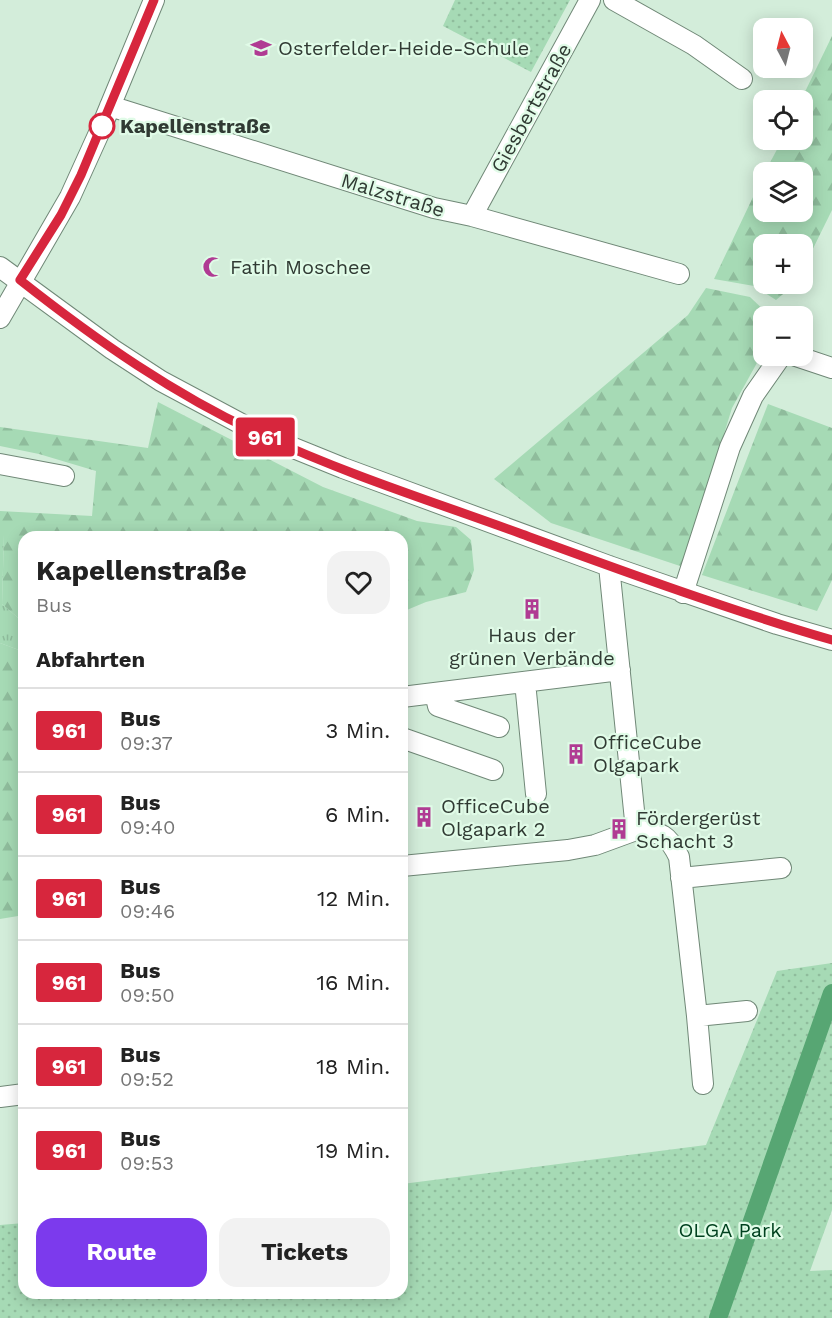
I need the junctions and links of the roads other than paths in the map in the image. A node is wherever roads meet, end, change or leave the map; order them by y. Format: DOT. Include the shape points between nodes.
graph roads {
  1 [pos="154,0"];
  2 [pos="590,0"];
  3 [pos="614,0"];
  4 [pos="742,78"];
  5 [pos="110,106"];
  6 [pos="472,216"];
  7 [pos="0,267"];
  8 [pos="679,274"];
  9 [pos="20,280"];
  10 [pos="0,318"];
  11 [pos="813,362"];
  12 [pos="774,366"];
  13 [pos="832,368"];
  14 [pos="0,464"];
  15 [pos="64,476"];
  16 [pos="609,566"];
  17 [pos="683,593"];
  18 [pos="832,640"];
  19 [pos="620,670"];
  20 [pos="525,682"];
  21 [pos="435,693"];
  22 [pos="408,696"];
  23 [pos="499,727"];
  24 [pos="408,740"];
  25 [pos="494,770"];
  26 [pos="536,794"];
  27 [pos="636,831"];
  28 [pos="408,865"];
  29 [pos="781,868"];
  30 [pos="681,878"];
  31 [pos="747,1011"];
  32 [pos="698,1016"];
  33 [pos="703,1084"];
  34 [pos="18,1095"];
  35 [pos="0,1097"];
  1 -- 5 [label="street"];
  2 -- 6 [label="street, Giesbertstraße"];
  3 -- 4 [label="street" via="694,45"];
  5 -- 6 [label="street, Malzstraße" via="434,208"];
  5 -- 9 [label="street" via="70,196"];
  6 -- 8 [label="street, Malzstraße"];
  7 -- 9 [label="street"];
  9 -- 10 [label="street"];
  9 -- 16 [label="street" via="161,381 264,436"];
  11 -- 13 [label="street"];
  12 -- 17 [label="street" via="753,396 730,447"];
  14 -- 15 [label="street"];
  16 -- 17 [label="street"];
  16 -- 19 [label="street"];
  17 -- 18 [label="street"];
  19 -- 20 [label="street"];
  19 -- 27 [label="street"];
  20 -- 21 [label="street"];
  20 -- 26 [label="street"];
  21 -- 22 [label="street"];
  21 -- 23 [label="street" via="438,706"];
  24 -- 25 [label="street"];
  27 -- 28 [label="street" via="568,850"];
  27 -- 30 [label="street" via="661,833 671,841 679,857"];
  29 -- 30 [label="street"];
  30 -- 32 [label="street"];
  31 -- 32 [label="street"];
  32 -- 33 [label="street"];
  34 -- 35 [label="street"];
}
